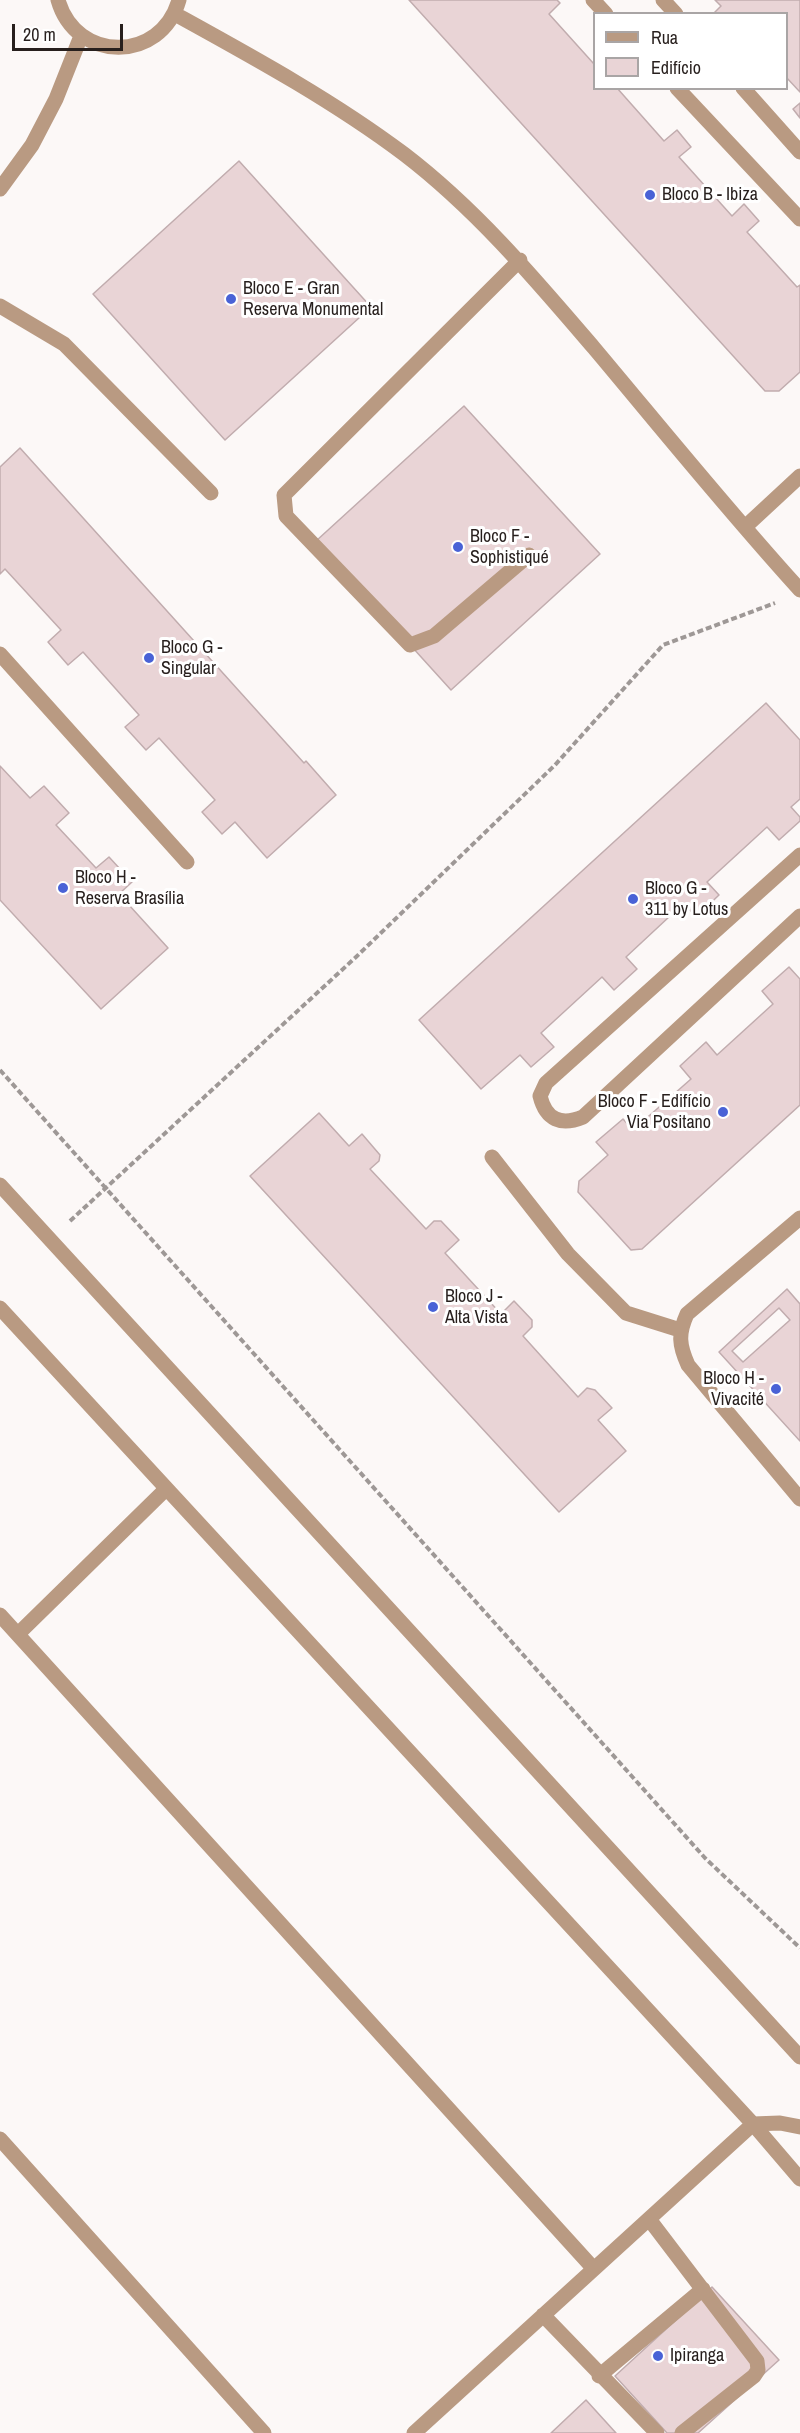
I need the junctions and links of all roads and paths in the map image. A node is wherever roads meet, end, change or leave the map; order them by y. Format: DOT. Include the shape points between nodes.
graph roads {
  1 [pos="58,0"];
  2 [pos="594,0"];
  3 [pos="663,0"];
  4 [pos="177,7"];
  5 [pos="604,12"];
  6 [pos="674,12"];
  7 [pos="81,36"];
  8 [pos="679,90"];
  9 [pos="745,90"];
  10 [pos="800,152"];
  11 [pos="0,189"];
  12 [pos="800,219"];
  13 [pos="520,260"];
  14 [pos="0,306"];
  15 [pos="800,476"];
  16 [pos="212,493"];
  17 [pos="745,527"];
  18 [pos="529,555"];
  19 [pos="800,590"];
  20 [pos="779,602"];
  21 [pos="0,654"];
  22 [pos="800,855"];
  23 [pos="187,862"];
  24 [pos="800,916"];
  25 [pos="0,1070"];
  26 [pos="492,1157"];
  27 [pos="0,1185"];
  28 [pos="106,1189"];
  29 [pos="800,1218"];
  30 [pos="50,1240"];
  31 [pos="0,1308"];
  32 [pos="680,1330"];
  33 [pos="165,1490"];
  34 [pos="800,1499"];
  35 [pos="0,1615"];
  36 [pos="18,1634"];
  37 [pos="800,1948"];
  38 [pos="800,2057"];
  39 [pos="753,2124"];
  40 [pos="800,2127"];
  41 [pos="0,2139"];
  42 [pos="800,2179"];
  43 [pos="649,2219"];
  44 [pos="594,2269"];
  45 [pos="703,2289"];
  46 [pos="543,2315"];
  47 [pos="599,2376"];
  48 [pos="264,2433"];
  49 [pos="414,2433"];
  50 [pos="657,2433"];
  51 [pos="682,2433"];
  1 -- 7 [label="street" via="69,24"];
  2 -- 5 [label="street"];
  3 -- 6 [label="street"];
  4 -- 7 [label="street" via="165,28 134,46 115,48"];
  4 -- 13 [label="street" via="404,154"];
  7 -- 11 [label="street" via="56,99 32,145"];
  8 -- 12 [label="street"];
  9 -- 10 [label="street"];
  13 -- 17 [label="street"];
  13 -- 18 [label="street" via="284,495 286,516 410,645 434,636"];
  14 -- 16 [label="street" via="64,344"];
  15 -- 17 [label="street"];
  17 -- 19 [label="street"];
  20 -- 28 [label="path" via="663,645 555,765"];
  21 -- 23 [label="street"];
  22 -- 24 [label="street" via="546,1083 540,1096 548,1116 557,1122 583,1116"];
  25 -- 28 [label="path"];
  26 -- 32 [label="street" via="568,1254 626,1313"];
  27 -- 30 [label="street"];
  28 -- 30 [label="path"];
  28 -- 37 [label="path" via="705,1858"];
  29 -- 32 [label="street" via="687,1314"];
  30 -- 38 [label="street"];
  31 -- 33 [label="street"];
  32 -- 34 [label="street" via="679,1347 688,1365"];
  33 -- 36 [label="street"];
  33 -- 39 [label="street"];
  35 -- 36 [label="street"];
  36 -- 44 [label="street"];
  39 -- 40 [label="street" via="780,2122"];
  39 -- 42 [label="street"];
  39 -- 43 [label="street"];
  41 -- 48 [label="street"];
  43 -- 44 [label="street"];
  43 -- 45 [label="street"];
  44 -- 46 [label="street"];
  45 -- 47 [label="street"];
  45 -- 51 [label="street" via="757,2361 758,2370"];
  46 -- 47 [label="street"];
  46 -- 49 [label="street"];
  47 -- 50 [label="street"];
}
